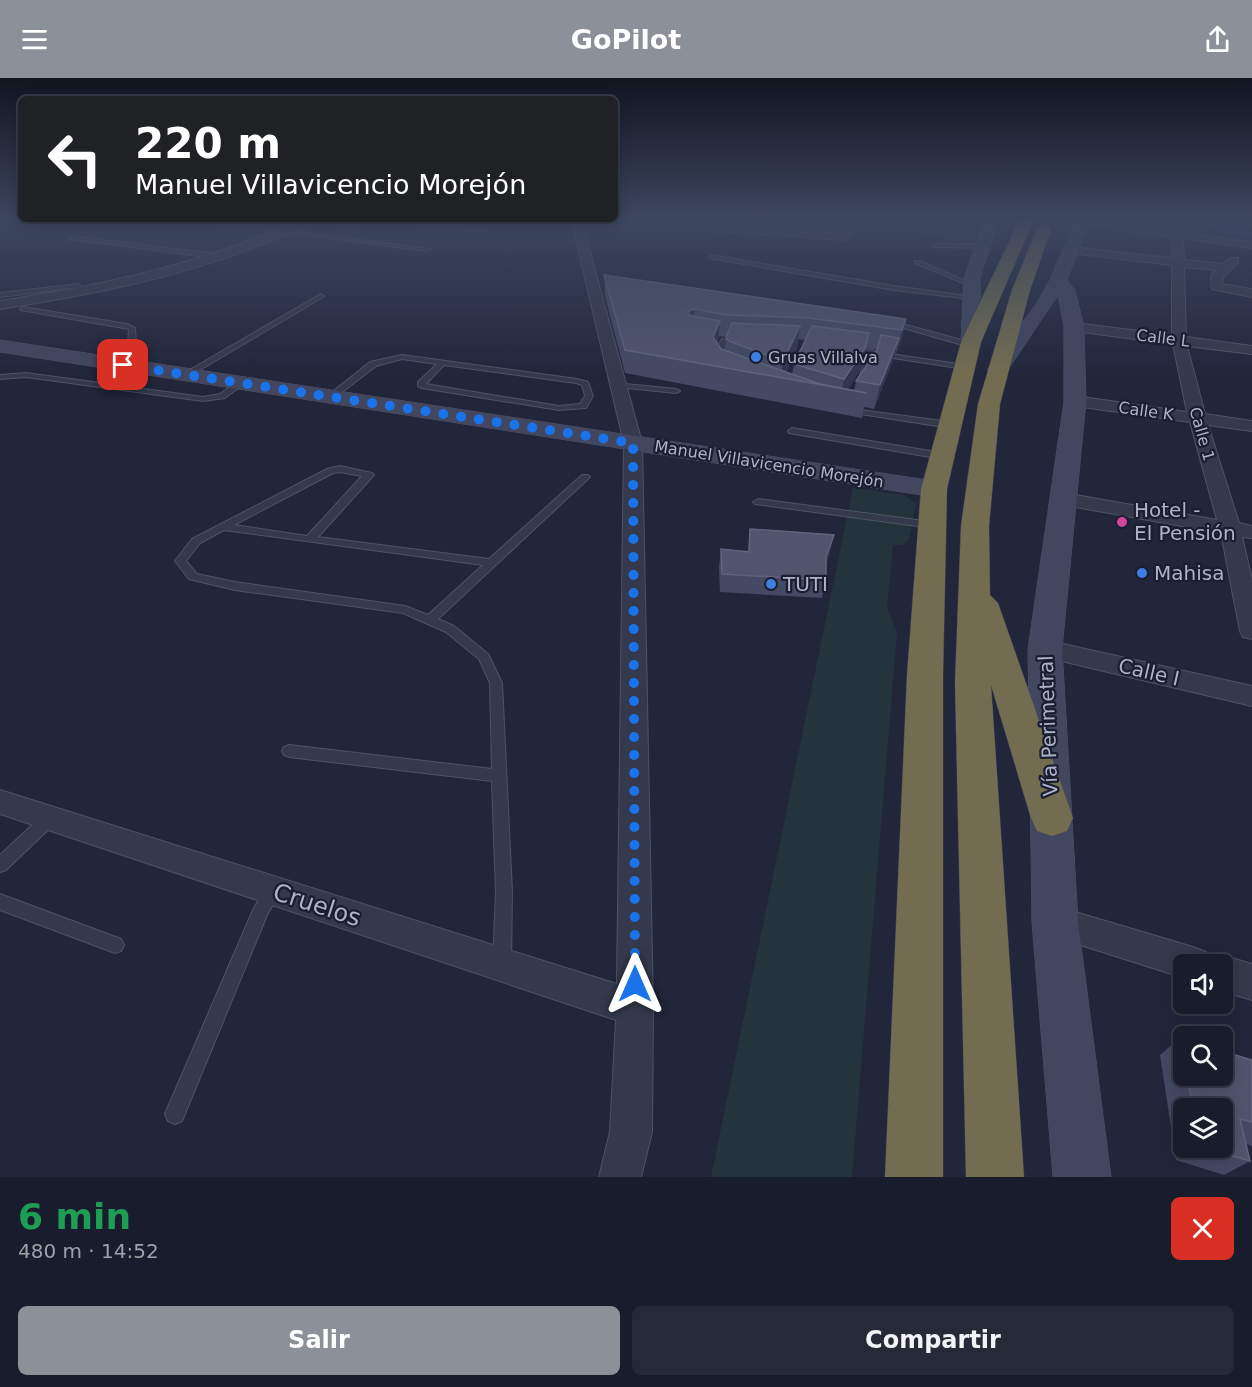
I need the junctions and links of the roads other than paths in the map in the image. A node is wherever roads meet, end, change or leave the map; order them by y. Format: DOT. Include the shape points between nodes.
graph roads {
  1 [pos="178,270"];
  2 [pos="589,270"];
  3 [pos="789,270"];
  4 [pos="934,270"];
  5 [pos="975,270"];
  6 [pos="1005,270"];
  7 [pos="1028,270"];
  8 [pos="1063,270"];
  9 [pos="1178,270"];
  10 [pos="1223,270"];
  11 [pos="1058,280"];
  12 [pos="79,286"];
  13 [pos="972,291"];
  14 [pos="1250,293"];
  15 [pos="0,295"];
  16 [pos="321,296"];
  17 [pos="0,305"];
  18 [pos="23,309"];
  19 [pos="1252,309"];
  20 [pos="882,321"];
  21 [pos="1074,327"];
  22 [pos="1179,340"];
  23 [pos="736,342"];
  24 [pos="0,346"];
  25 [pos="841,348"];
  26 [pos="1252,350"];
  27 [pos="871,352"];
  28 [pos="969,352"];
  29 [pos="103,362"];
  30 [pos="442,363"];
  31 [pos="723,368"];
  32 [pos="998,370"];
  33 [pos="184,375"];
  34 [pos="0,377"];
  35 [pos="860,381"];
  36 [pos="241,383"];
  37 [pos="618,385"];
  38 [pos="676,391"];
  39 [pos="330,397"];
  40 [pos="848,400"];
  41 [pos="1075,401"];
  42 [pos="1197,418"];
  43 [pos="950,425"];
  44 [pos="1252,426"];
  45 [pos="792,431"];
  46 [pos="633,443"];
  47 [pos="585,477"];
  48 [pos="936,490"];
  49 [pos="1064,499"];
  50 [pos="758,502"];
  51 [pos="223,527"];
  52 [pos="1230,528"];
  53 [pos="1252,532"];
  54 [pos="310,539"];
  55 [pos="491,563"];
  56 [pos="975,579"];
  57 [pos="430,620"];
  58 [pos="1252,632"];
  59 [pos="1045,649"];
  60 [pos="1252,696"];
  61 [pos="289,751"];
  62 [pos="498,776"];
  63 [pos="0,802"];
  64 [pos="50,818"];
  65 [pos="1052,818"];
  66 [pos="0,865"];
  67 [pos="273,891"];
  68 [pos="0,902"];
  69 [pos="1055,922"];
  70 [pos="115,945"];
  71 [pos="1173,958"];
  72 [pos="502,965"];
  73 [pos="1233,976"];
  74 [pos="1252,982"];
  75 [pos="635,1008"];
  76 [pos="174,1114"];
  77 [pos="620,1177"];
  78 [pos="914,1177"];
  79 [pos="995,1177"];
  80 [pos="1082,1177"];
  1 -- 17 [label="street" via="73,294"];
  2 -- 37 [label="street"];
  3 -- 13 [label="lane" via="894,288"];
  4 -- 13 [label="lane"];
  5 -- 13 [label="main road"];
  6 -- 28 [label="highway"];
  7 -- 32 [label="highway"];
  8 -- 11 [label="main road"];
  9 -- 22 [label="street, Calle 1"];
  10 -- 14 [label="street" via="1217,276 1216,286"];
  11 -- 21 [label="main road, Vía Perimetral" via="1066,290"];
  11 -- 32 [label="main road"];
  12 -- 15 [label="lane"];
  13 -- 28 [label="main road"];
  14 -- 19 [label="street"];
  16 -- 33 [label="lane"];
  18 -- 29 [label="lane" via="132,328 132,345"];
  20 -- 28 [label="lane"];
  21 -- 22 [label="street, Calle L"];
  21 -- 41 [label="main road, Vía Perimetral"];
  22 -- 26 [label="street, Calle L"];
  22 -- 42 [label="street, Calle 1"];
  23 -- 31 [label="lane" via="721,341 717,361"];
  24 -- 29 [label="main road, Manuel Villavicencio Morejón"];
  25 -- 27 [label="lane"];
  27 -- 28 [label="lane"];
  27 -- 35 [label="lane"];
  28 -- 43 [label="highway"];
  29 -- 33 [label="main road, Manuel Villavicencio Morejón"];
  30 -- 30 [label="lane" via="577,381 585,384 589,396 583,406 559,408 422,386"];
  30 -- 39 [label="lane" via="402,357 380,361"];
  32 -- 56 [label="highway" via="989,404 977,496"];
  33 -- 36 [label="main road, Manuel Villavicencio Morejón"];
  34 -- 36 [label="lane" via="26,375 203,399 222,396"];
  36 -- 39 [label="main road, Manuel Villavicencio Morejón"];
  37 -- 38 [label="lane"];
  37 -- 46 [label="street"];
  39 -- 46 [label="main road, Manuel Villavicencio Morejón"];
  40 -- 43 [label="lane" via="842,409"];
  41 -- 42 [label="street, Calle K"];
  41 -- 49 [label="main road, Vía Perimetral"];
  42 -- 44 [label="street, Calle K"];
  42 -- 52 [label="street, Calle 1"];
  43 -- 48 [label="highway"];
  45 -- 48 [label="lane"];
  46 -- 48 [label="main road, Manuel Villavicencio Morejón"];
  46 -- 75 [label="street"];
  47 -- 55 [label="lane"];
  48 -- 50 [label="lane"];
  48 -- 78 [label="highway" via="925,675"];
  49 -- 52 [label="street"];
  49 -- 59 [label="main road, Vía Perimetral"];
  51 -- 54 [label="lane"];
  51 -- 54 [label="lane" via="335,469 369,475"];
  51 -- 57 [label="lane" via="196,541 180,561 193,577 405,610"];
  52 -- 53 [label="street"];
  52 -- 58 [label="street, Calle 1"];
  54 -- 55 [label="lane"];
  55 -- 57 [label="lane"];
  56 -- 65 [label="highway"];
  56 -- 79 [label="highway" via="973,683"];
  57 -- 62 [label="lane" via="450,629 484,657 496,683"];
  59 -- 60 [label="street, Calle I"];
  59 -- 65 [label="main road, Vía Perimetral"];
  61 -- 62 [label="lane"];
  62 -- 72 [label="lane" via="504,892"];
  63 -- 64 [label="street, Cruelos"];
  64 -- 66 [label="lane"];
  64 -- 67 [label="street, Cruelos"];
  65 -- 69 [label="main road, Vía Perimetral"];
  67 -- 72 [label="street, Cruelos"];
  67 -- 76 [label="lane" via="261,910"];
  68 -- 70 [label="lane"];
  69 -- 71 [label="street"];
  69 -- 80 [label="main road, Vía Perimetral"];
  72 -- 75 [label="street, Cruelos"];
  73 -- 74 [label="street"];
  75 -- 77 [label="street" via="632,1132"];
}
